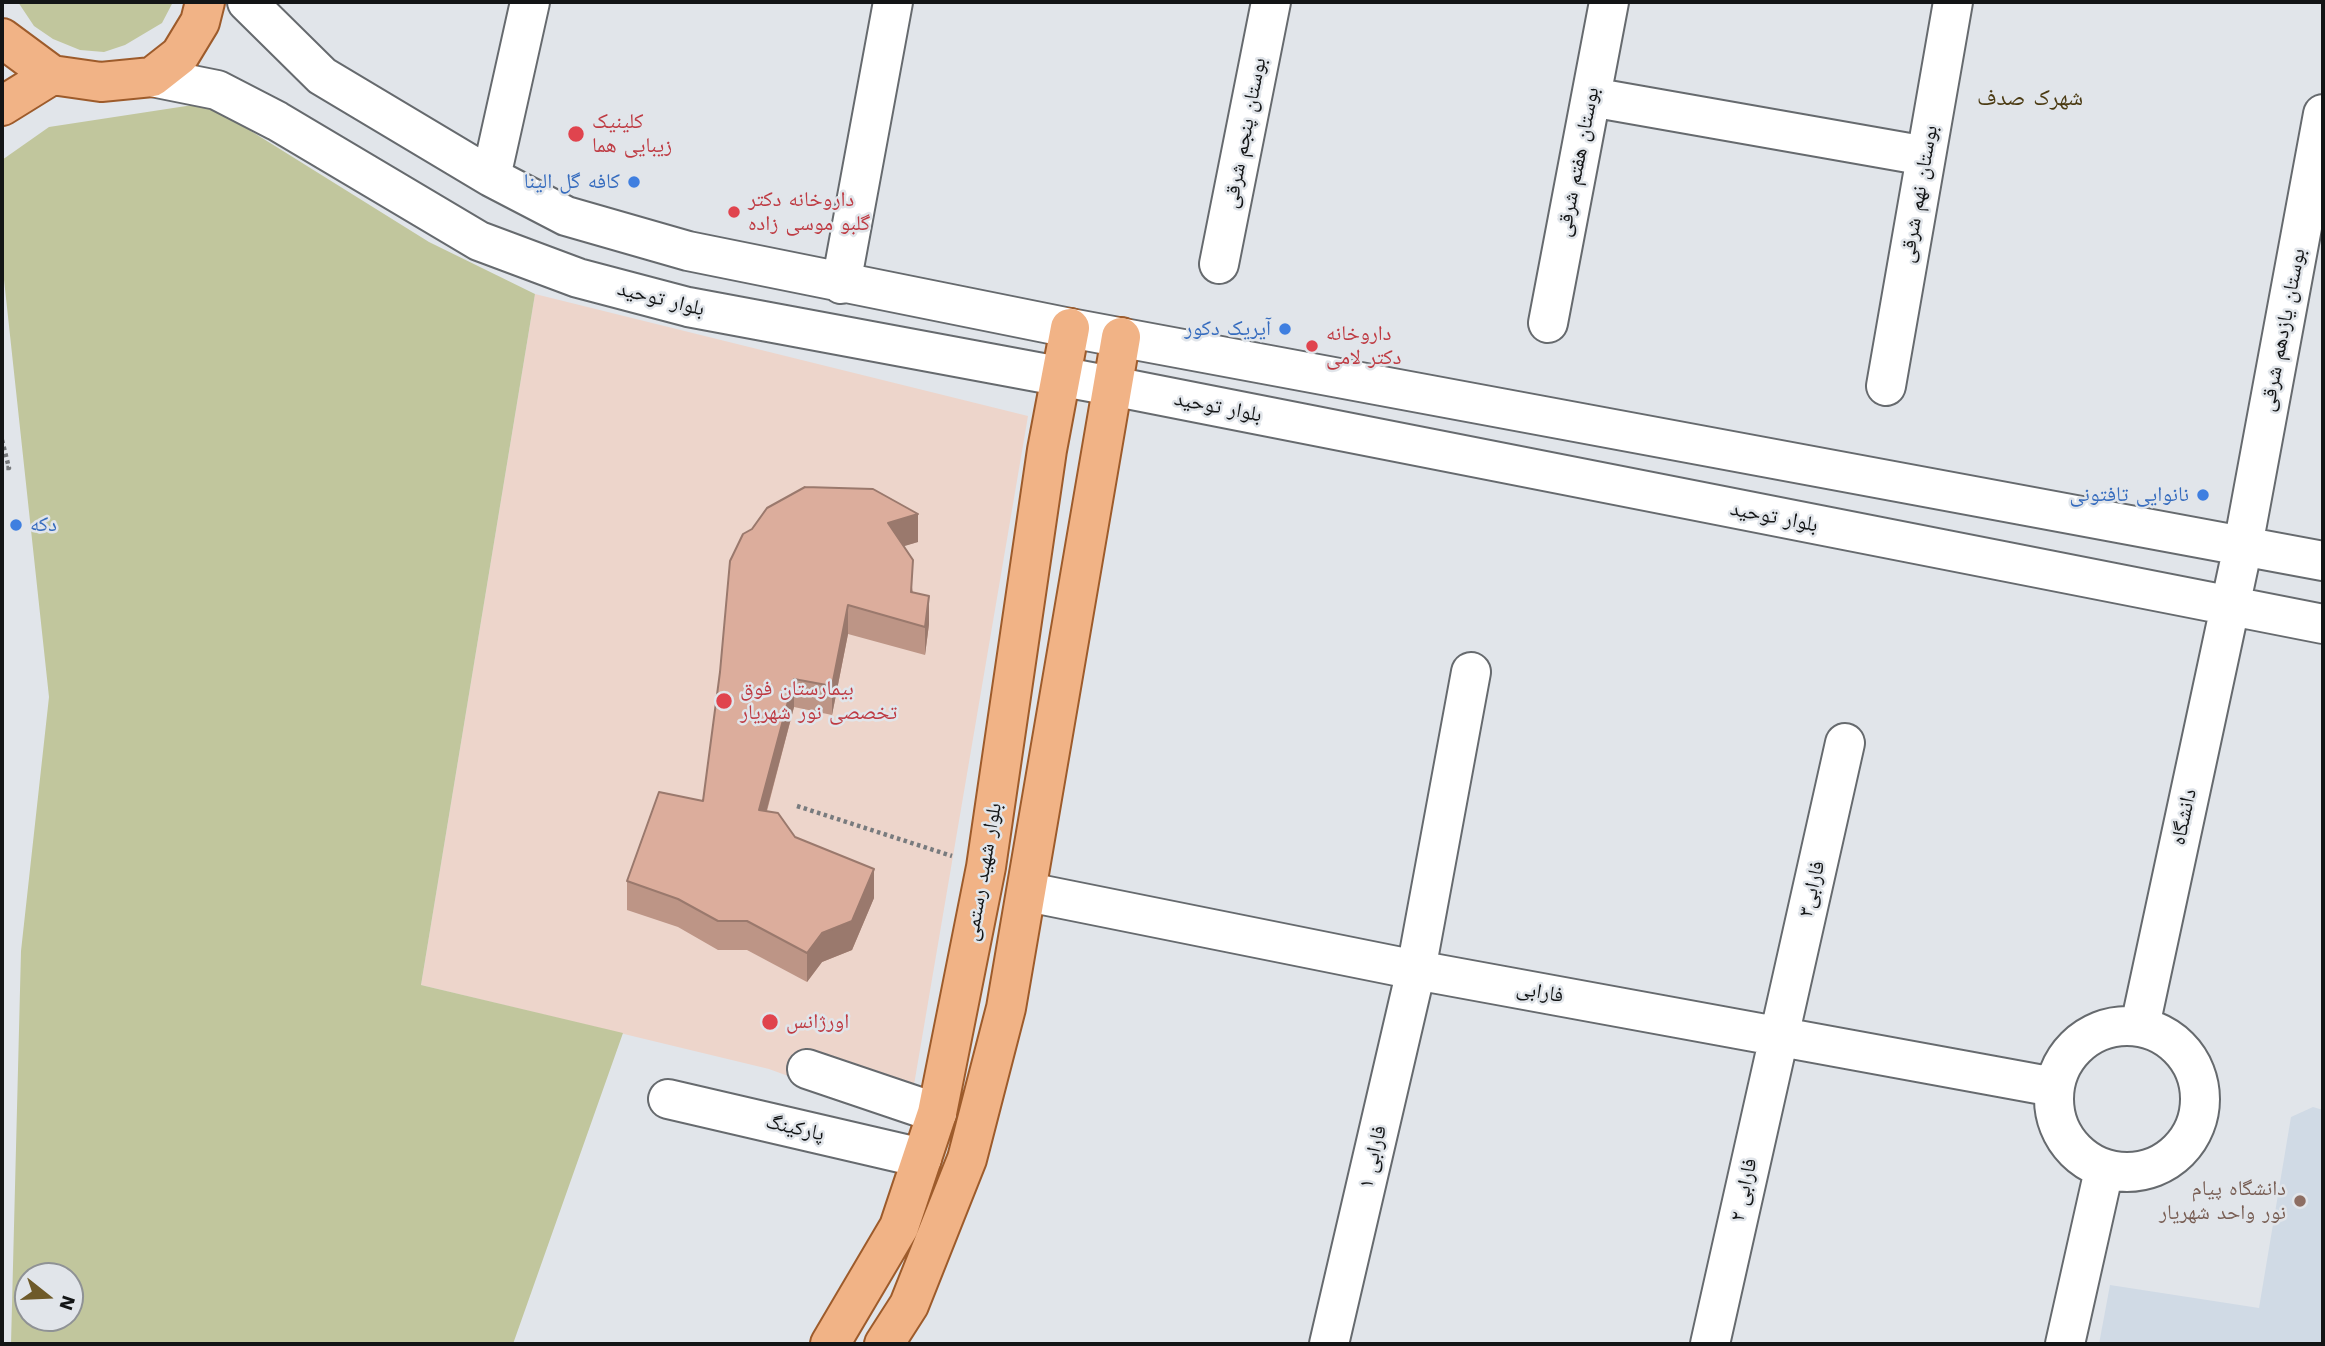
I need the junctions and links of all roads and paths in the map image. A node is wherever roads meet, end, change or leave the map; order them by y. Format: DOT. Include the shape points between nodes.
graph roads {
  1 [pos="205,2"];
  2 [pos="247,2"];
  3 [pos="530,2"];
  4 [pos="893,2"];
  5 [pos="1271,2"];
  6 [pos="1609,2"];
  7 [pos="1953,2"];
  8 [pos="2,38"];
  9 [pos="52,75"];
  10 [pos="152,77"];
  11 [pos="1591,97"];
  12 [pos="2,106"];
  13 [pos="2323,114"];
  14 [pos="1926,156"];
  15 [pos="491,177"];
  16 [pos="1219,264"];
  17 [pos="841,284"];
  18 [pos="1548,323"];
  19 [pos="1070,328"];
  20 [pos="1121,337"];
  21 [pos="1061,377"];
  22 [pos="1112,386"];
  23 [pos="1886,386"];
  24 [pos="2,440"];
  25 [pos="1047,450"];
  26 [pos="1099,453"];
  27 [pos="2,468"];
  28 [pos="2243,546"];
  29 [pos="2323,561"];
  30 [pos="2229,607"];
  31 [pos="2323,624"];
  32 [pos="1471,672"];
  33 [pos="1845,743"];
  34 [pos="797,806"];
  35 [pos="986,867"];
  36 [pos="1028,892"];
  37 [pos="1416,970"];
  38 [pos="2140,1026"];
  39 [pos="1778,1035"];
  40 [pos="807,1069"];
  41 [pos="2054,1087"];
  42 [pos="668,1099"];
  43 [pos="937,1113"];
  44 [pos="922,1158"];
  45 [pos="2104,1170"];
  46 [pos="830,1344"];
  47 [pos="884,1344"];
  48 [pos="1329,1344"];
  49 [pos="1710,1344"];
  50 [pos="2065,1344"];
  1 -- 10 [label="main road" via="200,22 180,55"];
  2 -- 15 [label="street" via="322,76"];
  3 -- 15 [label="street"];
  4 -- 17 [label="street"];
  5 -- 16 [label="street, بوستان پنجم شرقی"];
  6 -- 11 [label="street, بوستان هفتم شرقی"];
  7 -- 14 [label="street, بوستان نهم شرقی"];
  8 -- 9 [label="main road"];
  9 -- 10 [label="main road" via="101,82"];
  9 -- 12 [label="main road"];
  10 -- 21 [label="street, بلوار توحید" via="217,90 479,241 578,278 688,307"];
  11 -- 14 [label="street"];
  11 -- 18 [label="street, بوستان هفتم شرقی"];
  13 -- 28 [label="street, بوستان یازدهم شرقی"];
  14 -- 23 [label="street, بوستان نهم شرقی"];
  15 -- 17 [label="street" via="566,216 688,251"];
  17 -- 19 [label="street"];
  19 -- 20 [label="street"];
  19 -- 21 [label="main road, بلوار شهید رستمی"];
  20 -- 22 [label="main road"];
  20 -- 28 [label="street"];
  21 -- 22 [label="street, بلوار توحید"];
  21 -- 25 [label="main road, بلوار شهید رستمی"];
  22 -- 26 [label="main road"];
  22 -- 30 [label="street, بلوار توحید"];
  24 -- 27 [label="path" via="9,467"];
  25 -- 26 [label="main road" via="1066,433 1079,429 1091,436"];
  25 -- 35 [label="main road, بلوار شهید رستمی"];
  26 -- 36 [label="main road"];
  28 -- 29 [label="street"];
  28 -- 30 [label="street, بوستان یازدهم شرقی"];
  30 -- 31 [label="street, بلوار توحید"];
  30 -- 38 [label="street, دانشگاه"];
  32 -- 37 [label="street, فارابی ۱"];
  33 -- 39 [label="street, فارابی۳"];
  34 -- 35 [label="path"];
  35 -- 43 [label="main road, بلوار شهید رستمی"];
  36 -- 37 [label="street, فارابی"];
  36 -- 47 [label="main road" via="1006,1008 967,1158 909,1305"];
  37 -- 39 [label="street, فارابی"];
  37 -- 48 [label="street, فارابی ۱"];
  38 -- 41 [label="street" via="2094,1033 2075,1046"];
  38 -- 45 [label="street" via="2162,1034 2182,1049 2201,1093 2199,1117 2189,1140 2151,1169"];
  39 -- 41 [label="street, فارابی"];
  39 -- 49 [label="street, فارابی ۲"];
  40 -- 43 [label="street"];
  41 -- 45 [label="street" via="2053,1108 2059,1128 2070,1146"];
  42 -- 44 [label="street, پارکینگ"];
  43 -- 44 [label="main road, بلوار شهید رستمی"];
  44 -- 46 [label="main road, بلوار شهید رستمی" via="899,1227"];
  45 -- 50 [label="street"];
}
